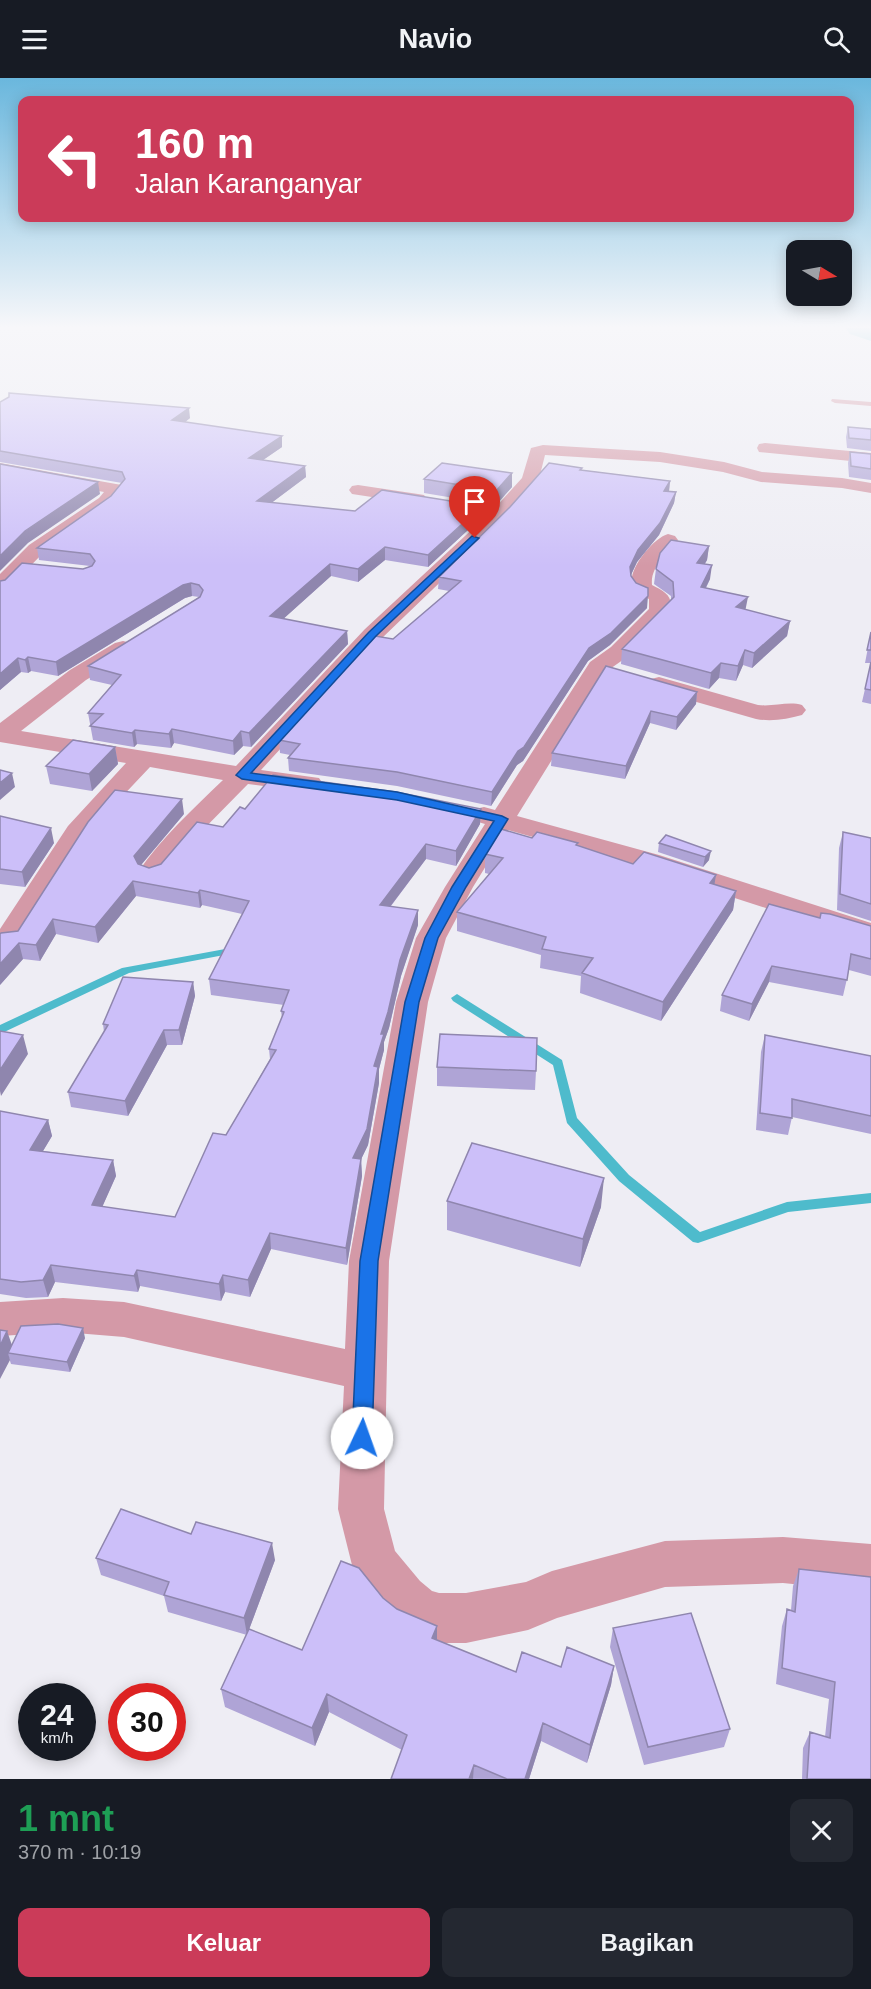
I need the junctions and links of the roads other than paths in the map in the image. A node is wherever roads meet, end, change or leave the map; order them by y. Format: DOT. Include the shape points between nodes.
graph roads {
  1 [pos="765,448"];
  2 [pos="871,458"];
  3 [pos="0,468"];
  4 [pos="871,488"];
  5 [pos="358,490"];
  6 [pos="435,502"];
  7 [pos="479,509"];
  8 [pos="501,513"];
  9 [pos="668,540"];
  10 [pos="20,567"];
  11 [pos="41,569"];
  12 [pos="0,586"];
  13 [pos="137,639"];
  14 [pos="598,667"];
  15 [pos="794,710"];
  16 [pos="0,735"];
  17 [pos="145,758"];
  18 [pos="242,775"];
  19 [pos="338,788"];
  20 [pos="460,808"];
  21 [pos="502,819"];
  22 [pos="152,872"];
  23 [pos="871,933"];
  24 [pos="9,938"];
  25 [pos="0,1319"];
  26 [pos="366,1372"];
  27 [pos="871,1568"];
  1 -- 2 [label="street"];
  3 -- 10 [label="street" via="116,489 105,502 36,549"];
  4 -- 8 [label="street" via="761,477 660,457 543,450 534,455 530,479"];
  5 -- 6 [label="street"];
  7 -- 8 [label="street"];
  8 -- 18 [label="street" via="373,634"];
  9 -- 14 [label="street" via="640,578 643,588 659,596 659,611"];
  10 -- 11 [label="street"];
  10 -- 12 [label="street"];
  13 -- 16 [label="street" via="78,675"];
  14 -- 15 [label="street" via="756,712"];
  14 -- 21 [label="street"];
  16 -- 17 [label="street"];
  17 -- 18 [label="street"];
  17 -- 24 [label="street" via="78,832"];
  18 -- 19 [label="street"];
  18 -- 22 [label="street" via="179,838"];
  20 -- 21 [label="street"];
  21 -- 23 [label="street" via="649,861"];
  21 -- 26 [label="street" via="432,938 412,1002 369,1261"];
  25 -- 26 [label="street" via="92,1314 136,1320 165,1330"];
  26 -- 27 [label="street" via="361,1509 368,1542 376,1565 403,1598 416,1609 439,1618 465,1618 528,1606 552,1595 665,1564 783,1560"];
}
